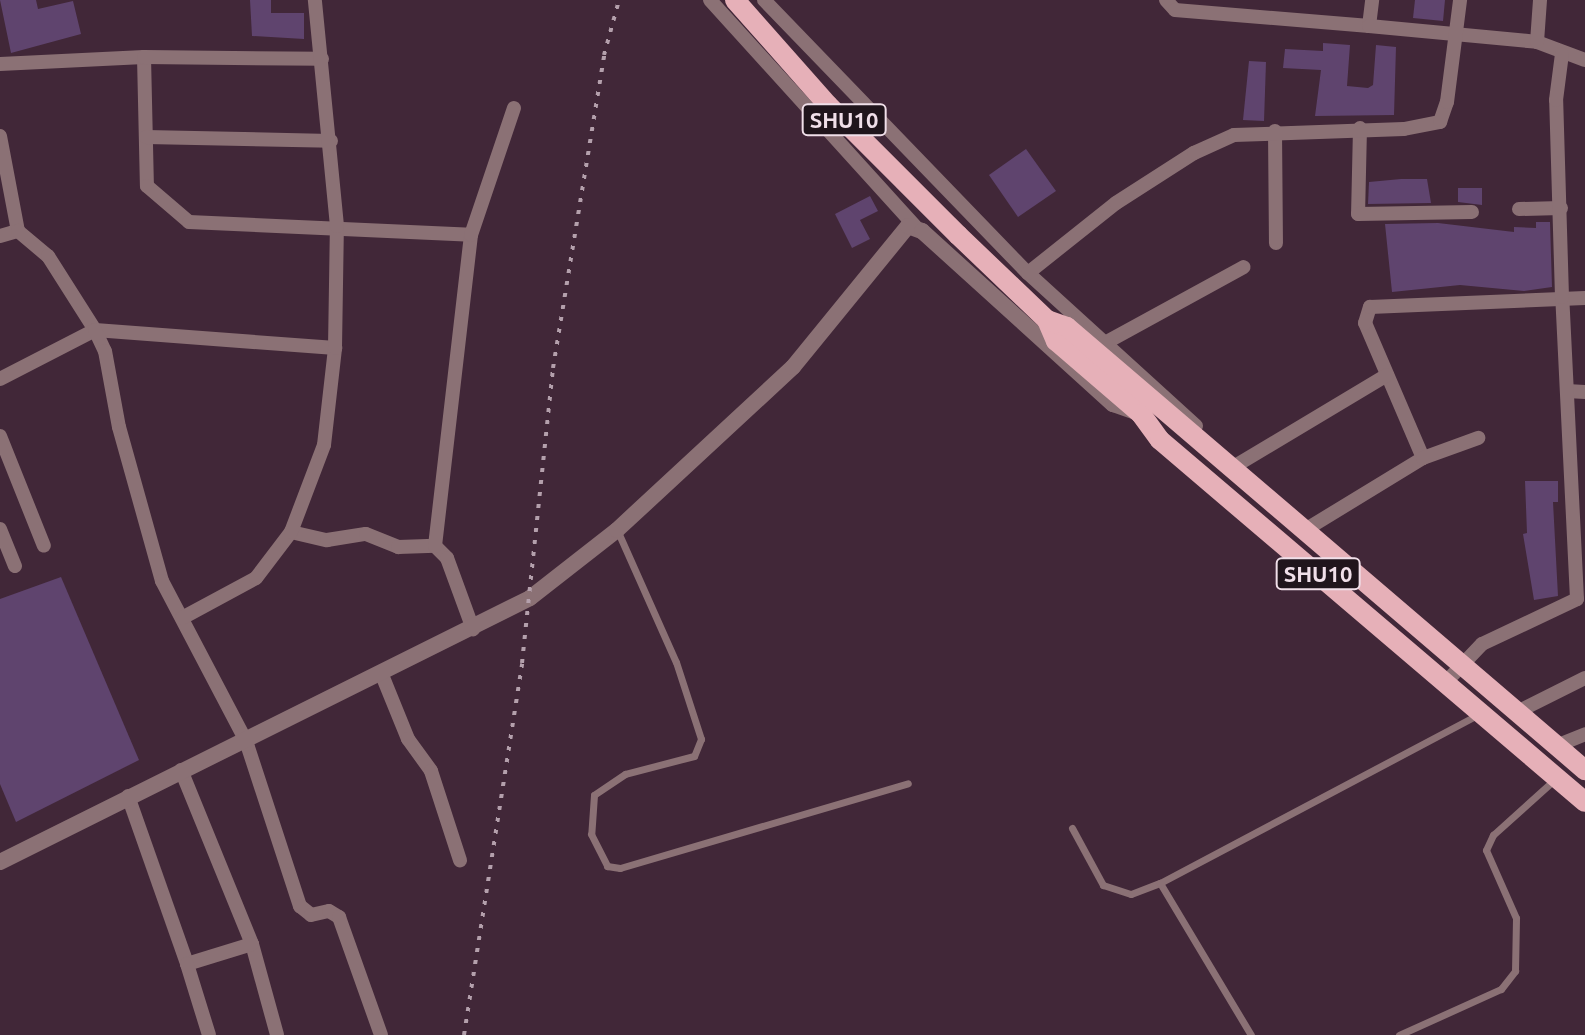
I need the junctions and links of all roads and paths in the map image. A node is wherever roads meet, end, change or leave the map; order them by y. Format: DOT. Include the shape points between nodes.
graph roads {
  1 [pos="315,0"];
  2 [pos="710,0"];
  3 [pos="735,0"];
  4 [pos="764,0"];
  5 [pos="1166,0"];
  6 [pos="1372,0"];
  7 [pos="1460,0"];
  8 [pos="1540,0"];
  9 [pos="1369,26"];
  10 [pos="1456,34"];
  11 [pos="1537,42"];
  12 [pos="1562,54"];
  13 [pos="144,57"];
  14 [pos="322,59"];
  15 [pos="1585,60"];
  16 [pos="0,64"];
  17 [pos="851,90"];
  18 [pos="514,108"];
  19 [pos="822,124"];
  20 [pos="1360,128"];
  21 [pos="1275,131"];
  22 [pos="0,136"];
  23 [pos="146,137"];
  24 [pos="331,141"];
  25 [pos="2,155"];
  26 [pos="1561,208"];
  27 [pos="1519,209"];
  28 [pos="1472,212"];
  29 [pos="337,226"];
  30 [pos="915,226"];
  31 [pos="18,231"];
  32 [pos="471,235"];
  33 [pos="0,236"];
  34 [pos="1276,243"];
  35 [pos="1244,267"];
  36 [pos="1028,273"];
  37 [pos="1562,297"];
  38 [pos="1585,298"];
  39 [pos="1047,320"];
  40 [pos="95,330"];
  41 [pos="1105,343"];
  42 [pos="335,348"];
  43 [pos="1387,375"];
  44 [pos="0,379"];
  45 [pos="1567,391"];
  46 [pos="1585,392"];
  47 [pos="1141,414"];
  48 [pos="0,436"];
  49 [pos="1478,438"];
  50 [pos="1209,451"];
  51 [pos="1423,458"];
  52 [pos="1230,469"];
  53 [pos="0,529"];
  54 [pos="617,530"];
  55 [pos="1305,530"];
  56 [pos="291,532"];
  57 [pos="44,546"];
  58 [pos="435,546"];
  59 [pos="15,566"];
  60 [pos="1581,597"];
  61 [pos="182,618"];
  62 [pos="473,629"];
  63 [pos="1462,664"];
  64 [pos="382,675"];
  65 [pos="1585,678"];
  66 [pos="1444,684"];
  67 [pos="1517,712"];
  68 [pos="1479,714"];
  69 [pos="1585,734"];
  70 [pos="246,741"];
  71 [pos="1556,746"];
  72 [pos="181,770"];
  73 [pos="1585,770"];
  74 [pos="1556,778"];
  75 [pos="908,783"];
  76 [pos="128,796"];
  77 [pos="1585,802"];
  78 [pos="1072,828"];
  79 [pos="460,860"];
  80 [pos="0,862"];
  81 [pos="1160,883"];
  82 [pos="252,944"];
  83 [pos="187,964"];
  84 [pos="209,1035"];
  85 [pos="277,1035"];
  86 [pos="381,1035"];
  87 [pos="1251,1035"];
  88 [pos="1399,1035"];
  1 -- 14 [label="street"];
  2 -- 19 [label="street"];
  3 -- 39 [label="main road, SHU10, bridge" via="828,105"];
  4 -- 17 [label="street"];
  5 -- 9 [label="street" via="1175,10"];
  6 -- 9 [label="street"];
  7 -- 10 [label="street"];
  8 -- 11 [label="street"];
  9 -- 10 [label="street"];
  10 -- 11 [label="street"];
  10 -- 20 [label="street" via="1440,122 1404,129"];
  11 -- 12 [label="street"];
  12 -- 15 [label="street"];
  12 -- 26 [label="street" via="1556,100"];
  13 -- 14 [label="street"];
  13 -- 16 [label="street"];
  13 -- 23 [label="street"];
  14 -- 24 [label="street"];
  17 -- 19 [label="street"];
  17 -- 36 [label="street"];
  18 -- 32 [label="street"];
  19 -- 30 [label="street"];
  20 -- 21 [label="street"];
  20 -- 28 [label="street" via="1358,214"];
  21 -- 34 [label="street"];
  21 -- 36 [label="street" via="1234,135 1194,153 1116,203"];
  22 -- 25 [label="street"];
  23 -- 24 [label="street"];
  23 -- 29 [label="street" via="147,186 189,222"];
  24 -- 29 [label="street"];
  25 -- 31 [label="street"];
  26 -- 27 [label="street"];
  26 -- 37 [label="street"];
  29 -- 32 [label="street"];
  29 -- 42 [label="street"];
  30 -- 47 [label="street" via="1113,404"];
  30 -- 54 [label="street" via="898,235 867,282 793,367"];
  31 -- 33 [label="street"];
  31 -- 40 [label="street" via="48,256"];
  32 -- 58 [label="street"];
  35 -- 41 [label="street"];
  36 -- 41 [label="street"];
  37 -- 38 [label="street"];
  37 -- 43 [label="street" via="1370,307 1365,323"];
  37 -- 45 [label="street"];
  39 -- 47 [label="main road, SHU10" via="1056,341"];
  39 -- 50 [label="main road, SHU10" via="1067,327"];
  40 -- 42 [label="street"];
  40 -- 44 [label="street"];
  40 -- 61 [label="street" via="105,351 119,427 162,581"];
  41 -- 50 [label="street" via="1196,424"];
  42 -- 56 [label="street" via="324,445"];
  43 -- 51 [label="street"];
  43 -- 52 [label="street"];
  45 -- 46 [label="street"];
  45 -- 60 [label="street"];
  47 -- 66 [label="main road, SHU10" via="1160,440"];
  48 -- 57 [label="street"];
  49 -- 51 [label="street"];
  50 -- 52 [label="main road, SHU10"];
  51 -- 55 [label="street"];
  52 -- 55 [label="main road, SHU10"];
  53 -- 59 [label="street"];
  54 -- 62 [label="street" via="530,598"];
  54 -- 75 [label="lane" via="676,662 701,739 694,756 625,774 594,795 591,834 595,851 607,866 620,868"];
  55 -- 63 [label="main road, SHU10"];
  56 -- 58 [label="street" via="327,540 366,534 398,547"];
  56 -- 61 [label="street" via="256,578"];
  58 -- 62 [label="street" via="447,558"];
  60 -- 63 [label="street" via="1482,644"];
  61 -- 70 [label="street"];
  62 -- 64 [label="street"];
  63 -- 66 [label="street"];
  63 -- 67 [label="main road, SHU10"];
  64 -- 70 [label="street"];
  64 -- 79 [label="street" via="408,739 431,771"];
  65 -- 67 [label="street"];
  66 -- 68 [label="main road, SHU10"];
  67 -- 71 [label="main road, SHU10"];
  68 -- 74 [label="main road, SHU10"];
  68 -- 81 [label="lane"];
  69 -- 71 [label="street"];
  70 -- 72 [label="street"];
  70 -- 86 [label="street" via="300,906 311,915 329,911 339,917"];
  71 -- 73 [label="main road, SHU10"];
  72 -- 76 [label="street"];
  72 -- 82 [label="street"];
  74 -- 77 [label="main road, SHU10"];
  74 -- 88 [label="lane" via="1493,835 1486,850 1516,918 1515,971 1501,989"];
  76 -- 80 [label="street"];
  76 -- 83 [label="street"];
  78 -- 81 [label="lane" via="1103,885 1131,894"];
  81 -- 87 [label="lane"];
  82 -- 83 [label="street"];
  82 -- 85 [label="street"];
  83 -- 84 [label="street"];
}
